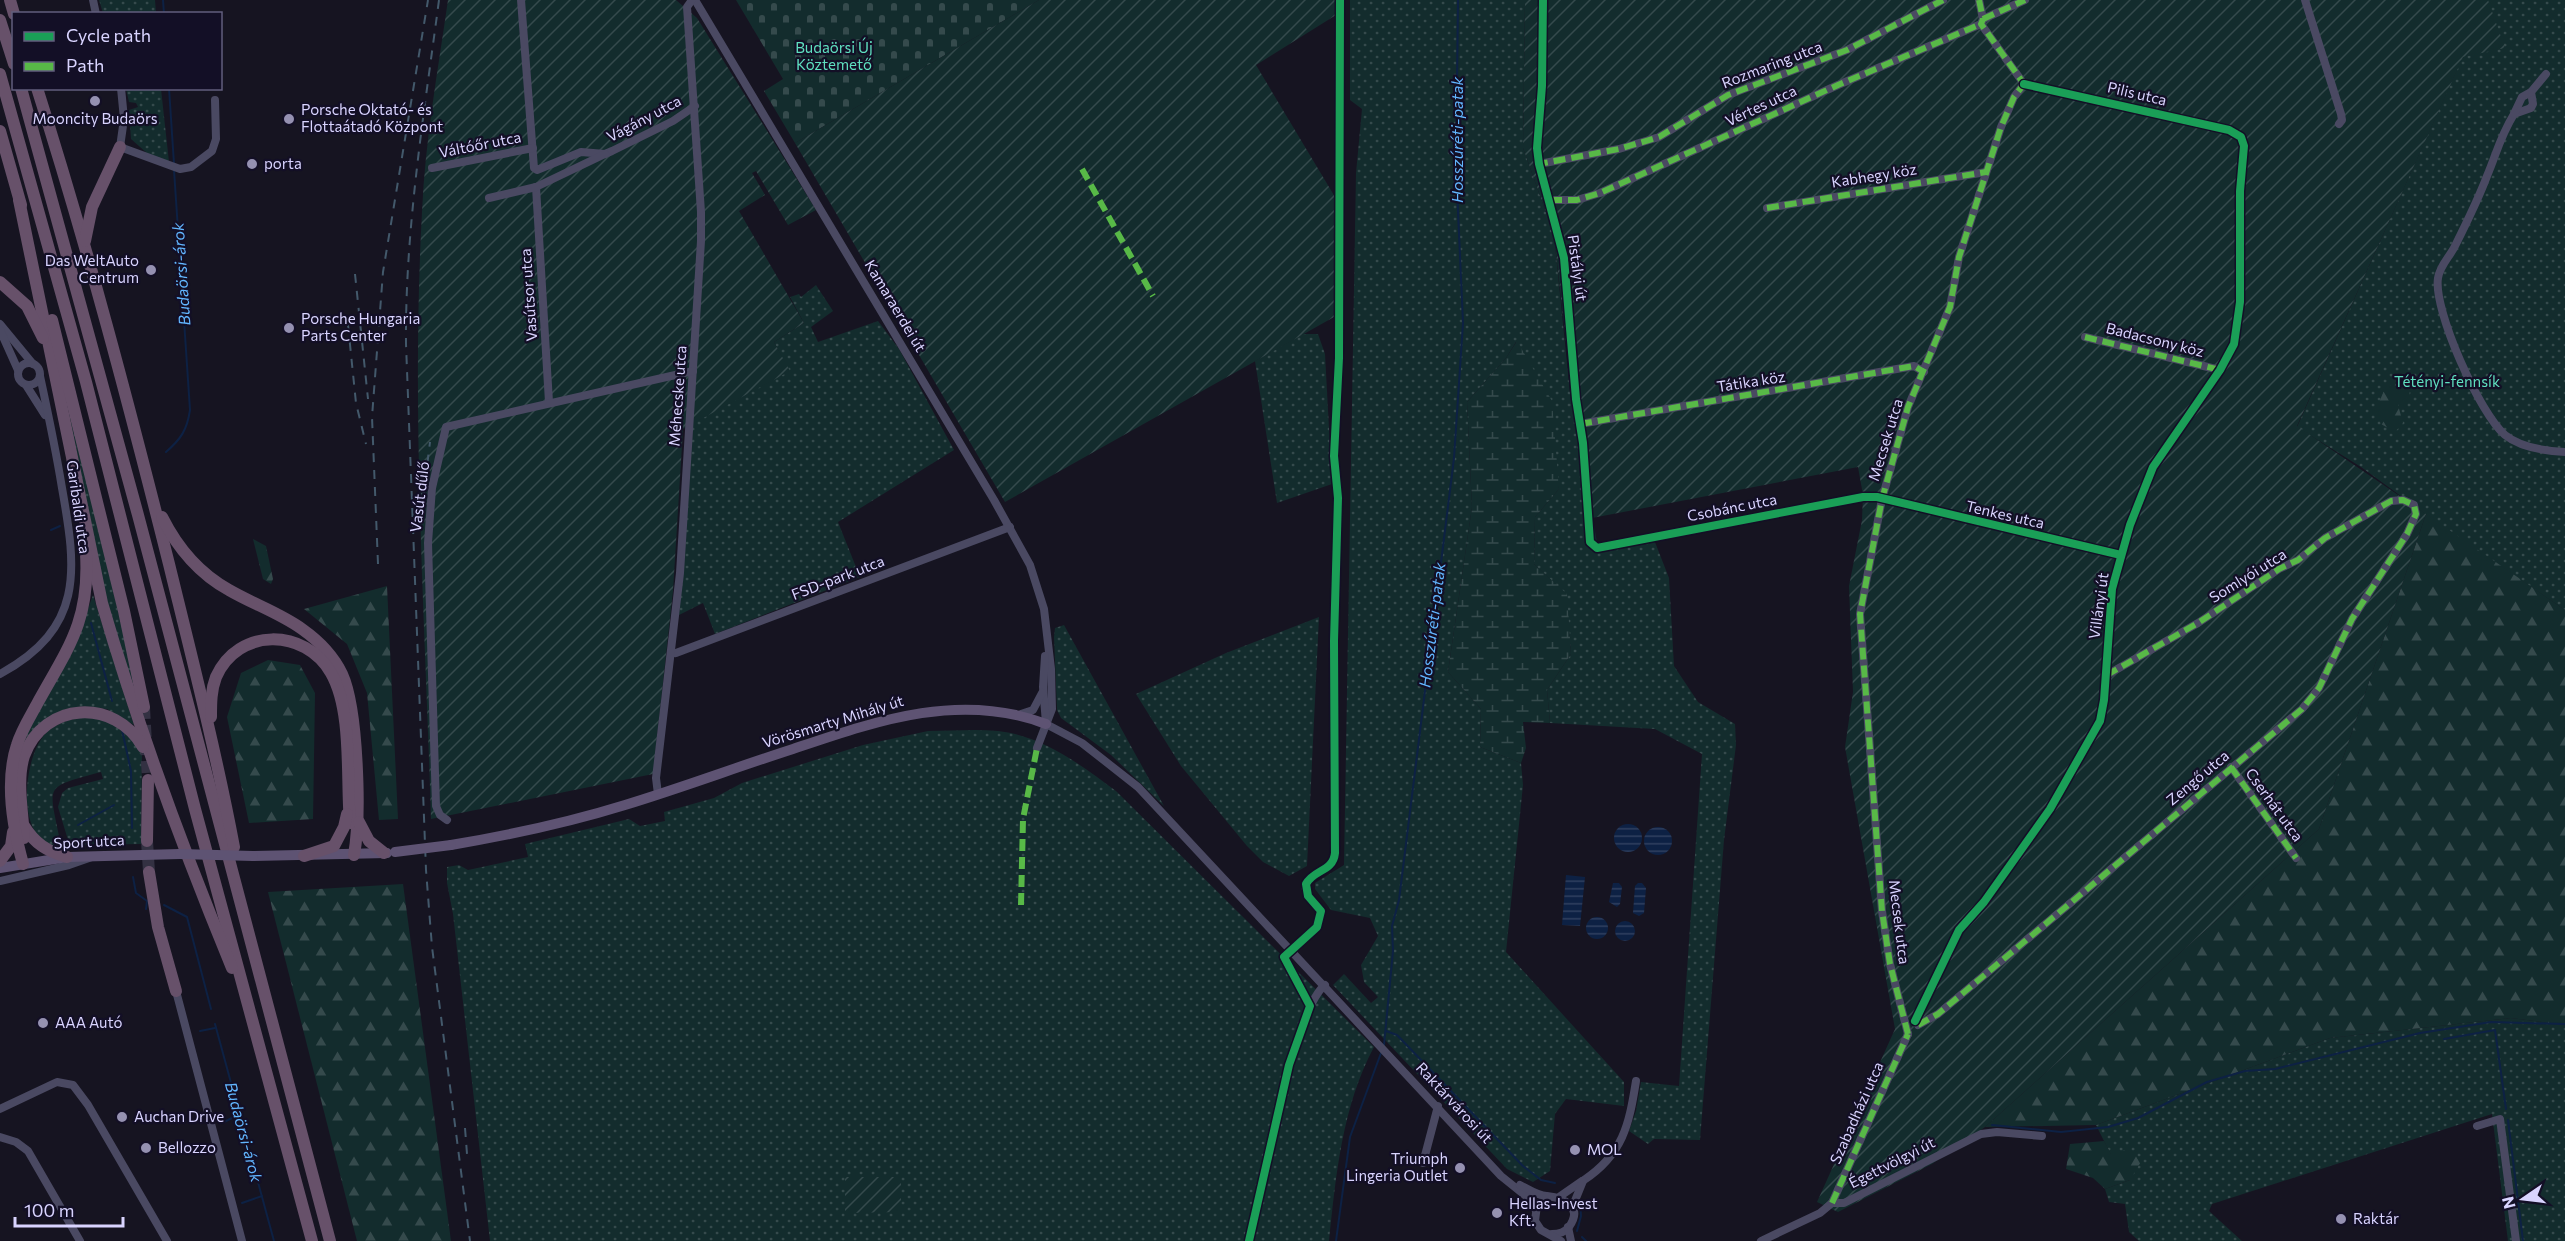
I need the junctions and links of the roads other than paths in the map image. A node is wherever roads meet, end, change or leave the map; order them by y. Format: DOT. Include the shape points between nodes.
graph roads {
  1 [pos="521,0"];
  2 [pos="693,0"];
  3 [pos="1340,0"];
  4 [pos="1543,0"];
  5 [pos="1943,0"];
  6 [pos="1979,0"];
  7 [pos="2025,0"];
  8 [pos="2305,0"];
  9 [pos="0,20"];
  10 [pos="1982,22"];
  11 [pos="12,58"];
  12 [pos="0,74"];
  13 [pos="2546,74"];
  14 [pos="2024,84"];
  15 [pos="22,90"];
  16 [pos="38,90"];
  17 [pos="121,90"];
  18 [pos="2531,92"];
  19 [pos="215,100"];
  20 [pos="695,106"];
  21 [pos="2514,114"];
  22 [pos="2339,124"];
  23 [pos="0,131"];
  24 [pos="2241,136"];
  25 [pos="120,147"];
  26 [pos="533,148"];
  27 [pos="605,154"];
  28 [pos="1539,164"];
  29 [pos="432,168"];
  30 [pos="1986,172"];
  31 [pos="536,187"];
  32 [pos="489,198"];
  33 [pos="19,200"];
  34 [pos="1550,200"];
  35 [pos="1767,208"];
  36 [pos="85,245"];
  37 [pos="0,282"];
  38 [pos="0,324"];
  39 [pos="0,330"];
  40 [pos="2085,337"];
  41 [pos="33,364"];
  42 [pos="18,370"];
  43 [pos="2220,370"];
  44 [pos="693,371"];
  45 [pos="1924,372"];
  46 [pos="40,376"];
  47 [pos="56,376"];
  48 [pos="26,385"];
  49 [pos="549,402"];
  50 [pos="49,423"];
  51 [pos="1580,424"];
  52 [pos="2565,452"];
  53 [pos="147,477"];
  54 [pos="1882,499"];
  55 [pos="2403,500"];
  56 [pos="84,517"];
  57 [pos="1010,527"];
  58 [pos="1590,542"];
  59 [pos="2121,555"];
  60 [pos="1047,635"];
  61 [pos="676,653"];
  62 [pos="0,674"];
  63 [pos="2105,676"];
  64 [pos="1043,687"];
  65 [pos="144,707"];
  66 [pos="1022,714"];
  67 [pos="1046,724"];
  68 [pos="1037,748"];
  69 [pos="215,754"];
  70 [pos="2231,767"];
  71 [pos="153,778"];
  72 [pos="658,794"];
  73 [pos="353,811"];
  74 [pos="447,820"];
  75 [pos="19,821"];
  76 [pos="147,840"];
  77 [pos="451,845"];
  78 [pos="389,853"];
  79 [pos="354,855"];
  80 [pos="94,856"];
  81 [pos="304,856"];
  82 [pos="67,857"];
  83 [pos="2296,858"];
  84 [pos="0,861"];
  85 [pos="23,864"];
  86 [pos="0,868"];
  87 [pos="232,869"];
  88 [pos="149,872"];
  89 [pos="0,881"];
  90 [pos="1321,911"];
  91 [pos="1325,985"];
  92 [pos="176,991"];
  93 [pos="254,1023"];
  94 [pos="1917,1023"];
  95 [pos="1907,1029"];
  96 [pos="1636,1081"];
  97 [pos="1438,1106"];
  98 [pos="0,1109"];
  99 [pos="2477,1126"];
  100 [pos="2042,1136"];
  101 [pos="0,1137"];
  102 [pos="1423,1162"];
  103 [pos="1496,1168"];
  104 [pos="1584,1180"];
  105 [pos="1547,1197"];
  106 [pos="1559,1197"];
  107 [pos="1832,1203"];
  108 [pos="1572,1208"];
  109 [pos="1535,1209"];
  110 [pos="1568,1227"];
  111 [pos="1552,1234"];
  112 [pos="80,1241"];
  113 [pos="167,1241"];
  114 [pos="242,1241"];
  115 [pos="312,1241"];
  116 [pos="330,1241"];
  117 [pos="1249,1241"];
  118 [pos="1561,1241"];
  119 [pos="1571,1241"];
  120 [pos="1761,1241"];
  121 [pos="2516,1241"];
  1 -- 26 [label="street"];
  2 -- 20 [label="street, Méhecske utca" via="687,7"];
  2 -- 57 [label="street, Kamaraerdei út"];
  3 -- 90 [label="street" via="1339,358 1334,456 1338,498 1335,853 1330,866 1309,878 1305,888"];
  4 -- 28 [label="street, Pistályi út"];
  5 -- 28 [label="street, Rozmaring utca" via="1846,50 1728,95 1659,137"];
  6 -- 10 [label="street"];
  7 -- 10 [label="street, Vértes utca"];
  8 -- 22 [label="street" via="2341,114"];
  9 -- 11 [label="highway"];
  10 -- 14 [label="street"];
  10 -- 34 [label="street, Vértes utca" via="1600,193 1577,200"];
  12 -- 93 [label="highway" via="86,382"];
  13 -- 18 [label="street"];
  14 -- 24 [label="street, Pilis utca" via="2229,130"];
  14 -- 30 [label="street, Mecsek utca" via="2007,111"];
  15 -- 87 [label="highway"];
  16 -- 36 [label="highway"];
  17 -- 25 [label="street" via="124,119"];
  18 -- 21 [label="street" via="2519,100"];
  18 -- 21 [label="street" via="2531,108"];
  19 -- 25 [label="street" via="216,139 212,151 191,167 180,170"];
  20 -- 27 [label="street, Vágány utca"];
  20 -- 44 [label="street, Méhecske utca" via="701,212"];
  21 -- 52 [label="street" via="2497,142 2488,174 2453,249 2441,266 2438,296 2462,369 2495,425 2523,445"];
  23 -- 33 [label="highway"];
  24 -- 43 [label="street, Villányi út" via="2244,146 2239,318 2234,344"];
  25 -- 36 [label="highway" via="92,207"];
  26 -- 27 [label="street, Vágány utca" via="534,168 541,170 581,152"];
  26 -- 29 [label="street, Váltóőr utca"];
  27 -- 31 [label="street, Vágány utca"];
  28 -- 34 [label="street, Pistályi út"];
  30 -- 35 [label="street, Kabhegy köz"];
  30 -- 45 [label="street, Mecsek utca" via="1959,257 1950,307"];
  31 -- 32 [label="street, Vágány utca"];
  31 -- 49 [label="street, Vasútsor utca"];
  33 -- 47 [label="highway"];
  33 -- 65 [label="highway" via="75,410"];
  34 -- 51 [label="street, Pistályi út" via="1564,258"];
  36 -- 53 [label="highway"];
  37 -- 47 [label="highway" via="27,306"];
  38 -- 41 [label="street"];
  39 -- 42 [label="street"];
  40 -- 43 [label="street, Badacsony köz"];
  41 -- 42 [label="street" via="24,364"];
  41 -- 46 [label="street"];
  42 -- 48 [label="street" via="18,379"];
  43 -- 59 [label="street, Villányi út" via="2147,478"];
  44 -- 49 [label="street, Vasút dűlő"];
  44 -- 72 [label="street, Méhecske utca" via="680,573 656,778"];
  45 -- 51 [label="street, Tátika köz" via="1914,366"];
  45 -- 54 [label="street, Mecsek utca" via="1908,407"];
  46 -- 48 [label="street" via="35,383"];
  46 -- 50 [label="street, Garibaldi utca"];
  47 -- 56 [label="highway"];
  48 -- 50 [label="street, Garibaldi utca"];
  49 -- 74 [label="street, Vasút dűlő" via="450,424 442,441 432,488 428,543 435,806"];
  50 -- 62 [label="street, Garibaldi utca" via="72,551 69,595 49,638"];
  51 -- 58 [label="street, Pistályi út"];
  53 -- 69 [label="highway"];
  53 -- 73 [label="highway" via="169,531 198,567 228,590 303,630 336,663 348,690 354,729"];
  54 -- 58 [label="street, Csobánc utca" via="1863,497 1597,548"];
  54 -- 59 [label="street, Tenkes utca"];
  54 -- 95 [label="street, Mecsek utca" via="1860,614 1882,911 1892,974"];
  55 -- 63 [label="street, Somlyói utca" via="2391,501 2325,538 2252,589"];
  55 -- 70 [label="street, Zengő utca" via="2414,506 2415,519 2352,619 2319,688 2297,714"];
  56 -- 71 [label="highway" via="102,603"];
  56 -- 75 [label="highway" via="87,576 83,612 75,636 17,745 12,778"];
  57 -- 60 [label="street, Kamaraerdei út" via="1037,583"];
  57 -- 61 [label="street, FSD-park utca"];
  59 -- 63 [label="street, Villányi út" via="2112,589"];
  60 -- 64 [label="street, Kamaraerdei út"];
  60 -- 67 [label="street, Kamaraerdei út" via="1052,709"];
  63 -- 94 [label="street, Villányi út" via="2102,715 2090,742 2050,809 1984,902 1959,930"];
  64 -- 66 [label="street, Kamaraerdei út" via="1038,705"];
  64 -- 67 [label="street, Kamaraerdei út"];
  66 -- 67 [label="main road, Vörösmarty Mihály út"];
  66 -- 72 [label="main road, Vörösmarty Mihály út" via="960,709 903,715"];
  67 -- 68 [label="street"];
  67 -- 91 [label="street, Raktárvárosi út" via="1082,743 1138,786"];
  69 -- 73 [label="highway" via="211,701 220,669 254,642 283,639 300,643 320,658 339,690"];
  69 -- 87 [label="highway" via="234,849"];
  70 -- 83 [label="street, Cserhát utca"];
  70 -- 94 [label="street, Zengő utca" via="1938,1014"];
  71 -- 75 [label="highway" via="135,735 115,718 89,712 62,716 39,732 23,759"];
  71 -- 76 [label="highway"];
  71 -- 93 [label="highway"];
  72 -- 77 [label="main road, Vörösmarty Mihály út" via="548,827"];
  73 -- 78 [label="highway" via="365,836"];
  73 -- 79 [label="highway"];
  73 -- 81 [label="highway" via="334,846"];
  75 -- 82 [label="highway" via="44,848"];
  75 -- 84 [label="highway" via="11,846"];
  75 -- 85 [label="highway"];
  77 -- 78 [label="main road, Sport utca, bridge"];
  78 -- 79 [label="main road, Sport utca"];
  79 -- 81 [label="main road, Sport utca"];
  80 -- 81 [label="main road, Sport utca, bridge"];
  80 -- 82 [label="main road, Sport utca"];
  80 -- 89 [label="street"];
  82 -- 85 [label="main road, Sport utca"];
  85 -- 86 [label="main road, Sport utca"];
  87 -- 116 [label="highway"];
  88 -- 92 [label="highway"];
  91 -- 97 [label="street, Raktárvárosi út"];
  91 -- 117 [label="street" via="1310,1006 1289,1065"];
  92 -- 114 [label="street"];
  93 -- 115 [label="highway"];
  94 -- 95 [label="street" via="1917,1033"];
  95 -- 107 [label="street, Szabadházi utca"];
  96 -- 104 [label="street" via="1629,1123 1622,1139 1603,1167"];
  97 -- 102 [label="street"];
  97 -- 103 [label="street, Raktárvárosi út"];
  98 -- 113 [label="street" via="57,1082 73,1085"];
  99 -- 121 [label="street" via="2500,1119"];
  100 -- 107 [label="street, Égettvölgyi út" via="1982,1134 1844,1203"];
  101 -- 112 [label="street" via="28,1151"];
  103 -- 105 [label="street, Raktárvárosi út"];
  103 -- 109 [label="street, Raktárvárosi út"];
  105 -- 106 [label="street, Raktárvárosi út"];
  105 -- 109 [label="street"];
  106 -- 108 [label="street"];
  106 -- 108 [label="street" via="1583,1181"];
  107 -- 120 [label="street, Égettvölgyi út" via="1820,1214"];
  108 -- 110 [label="street"];
  109 -- 111 [label="street, Raktárvárosi út" via="1536,1225"];
  110 -- 111 [label="street"];
  110 -- 119 [label="street"];
  111 -- 118 [label="street, Raktárvárosi út"];
}
